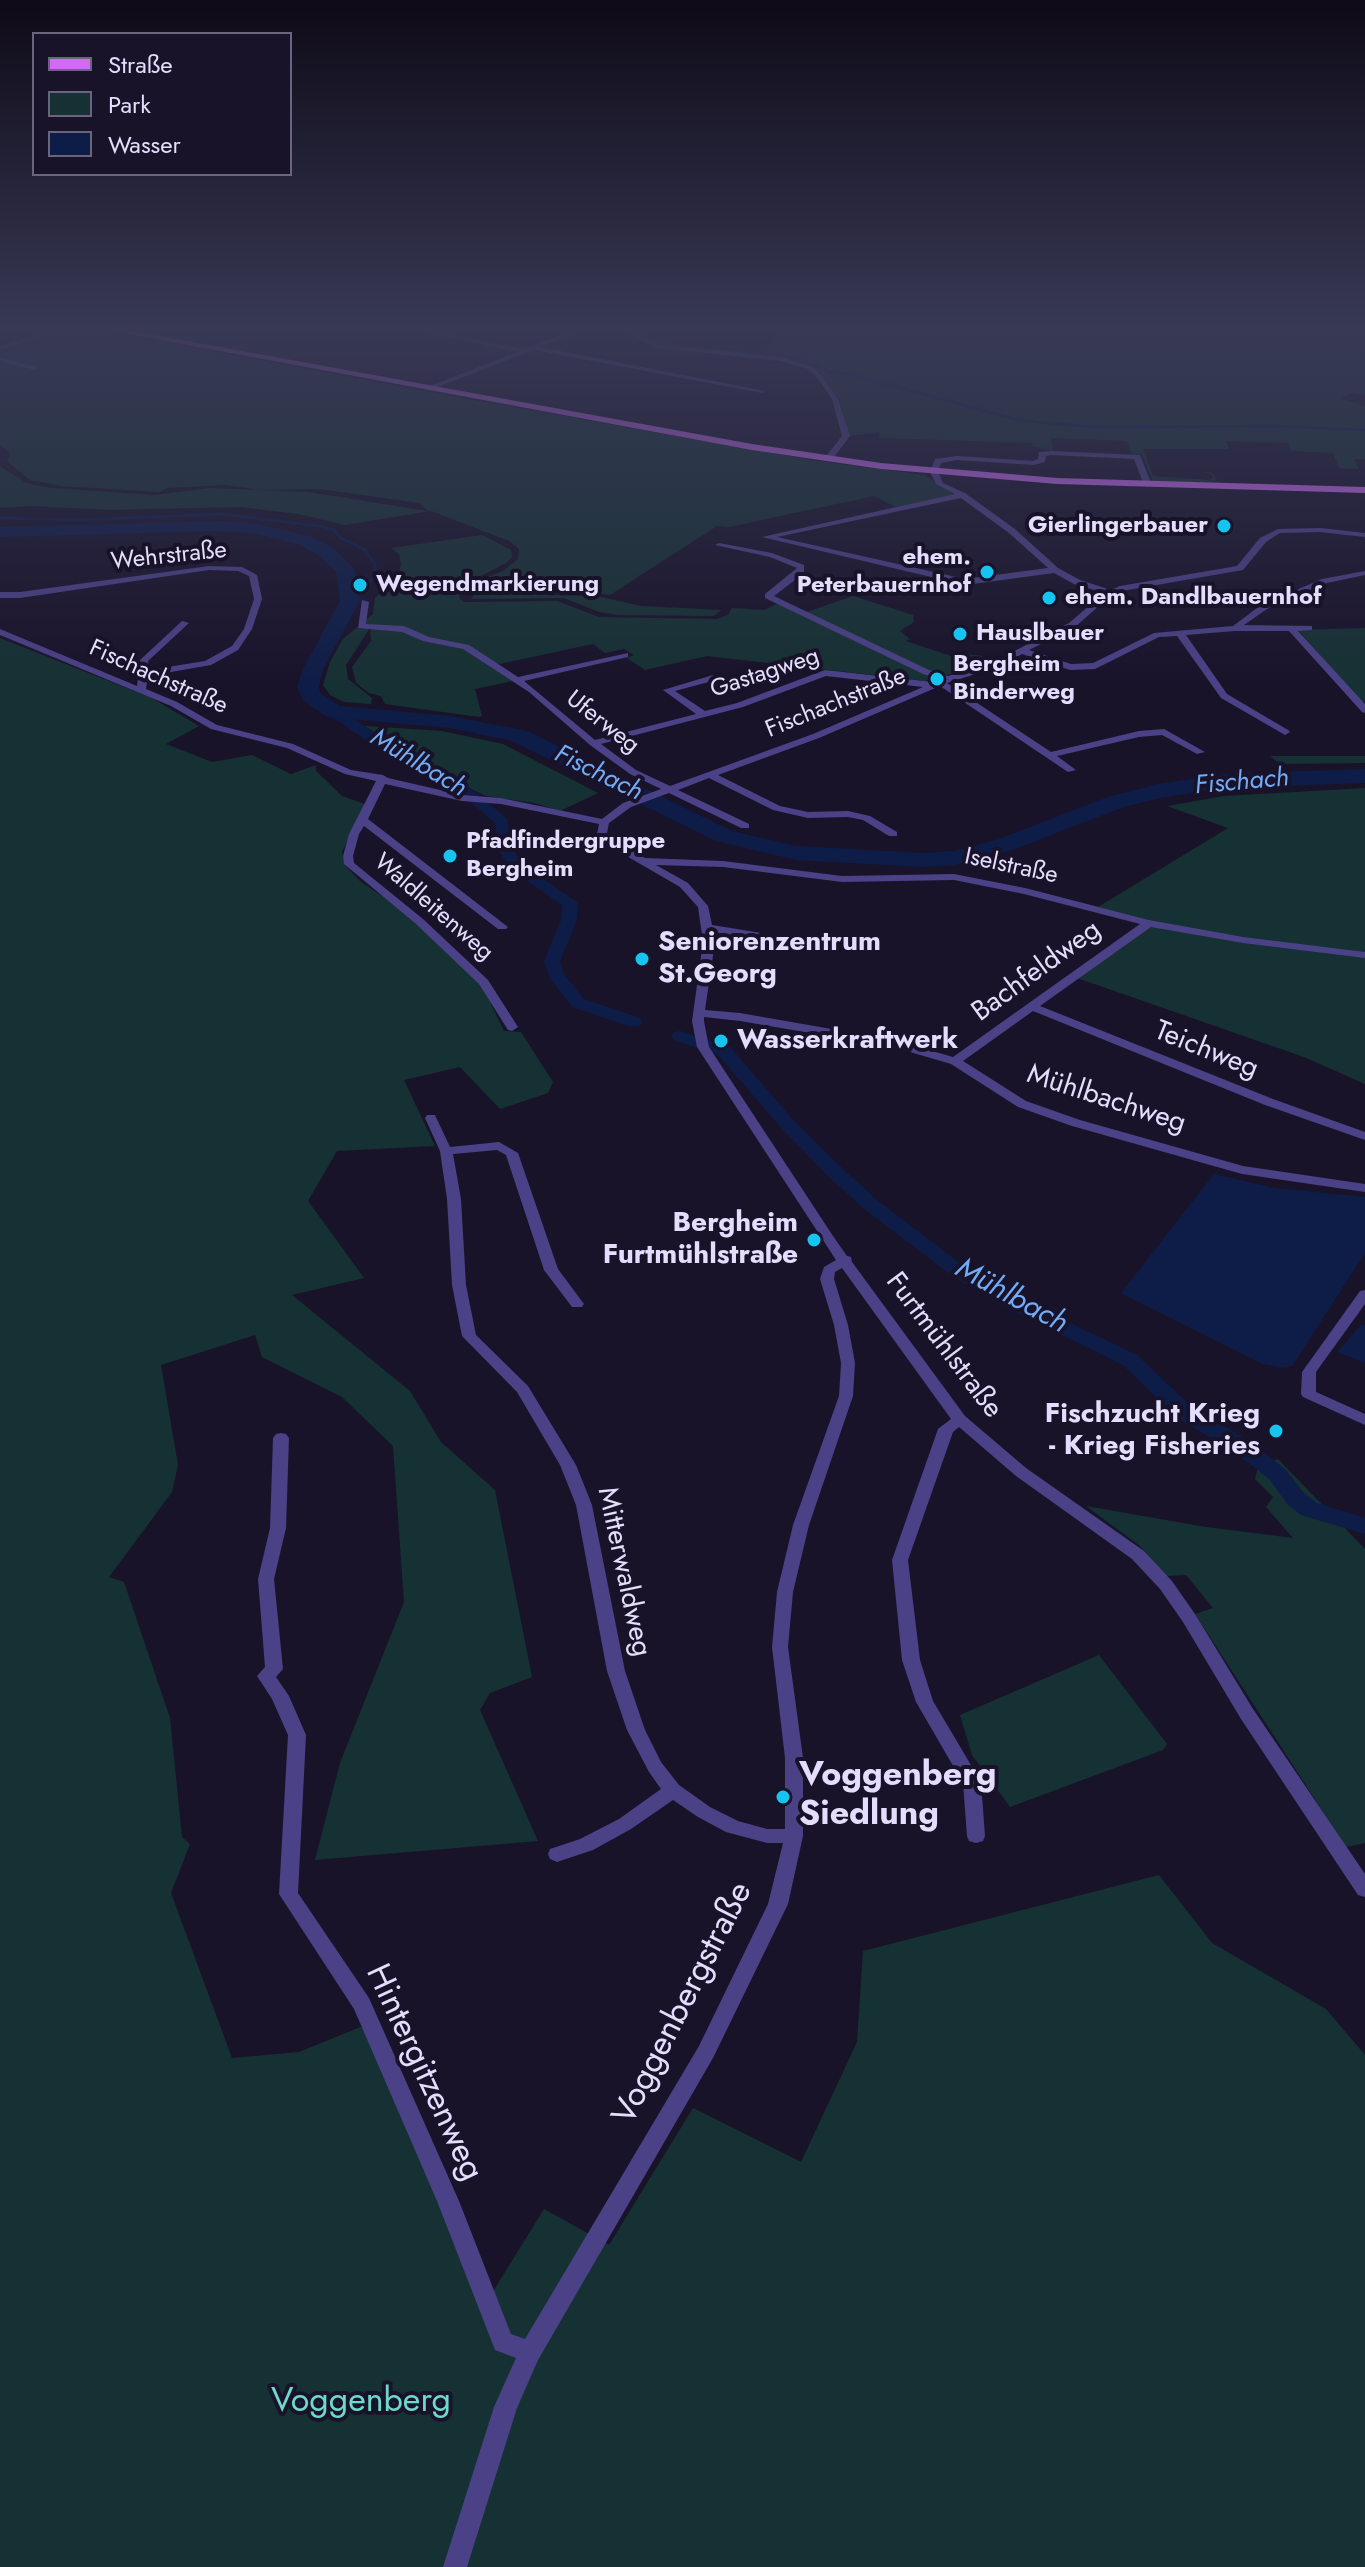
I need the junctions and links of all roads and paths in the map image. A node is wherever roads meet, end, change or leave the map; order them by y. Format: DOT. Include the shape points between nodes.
graph roads {
  1 [pos="758,446"];
  2 [pos="840,446"];
  3 [pos="831,459"];
  4 [pos="934,472"];
  5 [pos="1148,485"];
  6 [pos="1365,490"];
  7 [pos="962,495"];
  8 [pos="1365,535"];
  9 [pos="719,545"];
  10 [pos="1055,570"];
  11 [pos="1365,573"];
  12 [pos="1112,593"];
  13 [pos="0,595"];
  14 [pos="365,602"];
  15 [pos="185,623"];
  16 [pos="1235,628"];
  17 [pos="1309,628"];
  18 [pos="1292,629"];
  19 [pos="0,632"];
  20 [pos="1179,632"];
  21 [pos="1022,651"];
  22 [pos="625,655"];
  23 [pos="144,674"];
  24 [pos="713,678"];
  25 [pos="516,680"];
  26 [pos="941,682"];
  27 [pos="141,692"];
  28 [pos="1365,710"];
  29 [pos="703,714"];
  30 [pos="1285,732"];
  31 [pos="593,743"];
  32 [pos="1200,752"];
  33 [pos="1050,755"];
  34 [pos="1071,770"];
  35 [pos="710,775"];
  36 [pos="383,778"];
  37 [pos="668,790"];
  38 [pos="363,820"];
  39 [pos="604,822"];
  40 [pos="745,826"];
  41 [pos="893,834"];
  42 [pos="645,861"];
  43 [pos="1149,923"];
  44 [pos="502,927"];
  45 [pos="707,928"];
  46 [pos="786,940"];
  47 [pos="1365,955"];
  48 [pos="1031,1006"];
  49 [pos="699,1013"];
  50 [pos="512,1027"];
  51 [pos="955,1061"];
  52 [pos="431,1118"];
  53 [pos="1365,1136"];
  54 [pos="446,1151"];
  55 [pos="1365,1188"];
  56 [pos="846,1260"];
  57 [pos="1365,1294"];
  58 [pos="577,1304"];
  59 [pos="960,1420"];
  60 [pos="1365,1420"];
  61 [pos="281,1438"];
  62 [pos="673,1790"];
  63 [pos="794,1836"];
  64 [pos="976,1836"];
  65 [pos="557,1854"];
  66 [pos="1365,1889"];
  67 [pos="530,2352"];
  68 [pos="455,2567"];
  1 -- 3 [label="main road"];
  2 -- 3 [label="street"];
  3 -- 4 [label="main road"];
  4 -- 5 [label="main road"];
  4 -- 5 [label="street" via="938,461 947,458 1034,463 1051,453 1137,457"];
  4 -- 7 [label="street" via="940,484"];
  5 -- 6 [label="main road"];
  7 -- 10 [label="street"];
  7 -- 10 [label="street" via="766,537 965,582"];
  8 -- 12 [label="street, Fischachstraße" via="1278,531 1263,540 1240,568"];
  9 -- 26 [label="street" via="772,555 801,567 768,596"];
  10 -- 12 [label="street"];
  11 -- 16 [label="street" via="1310,587 1264,607"];
  12 -- 21 [label="street, Fischachstraße" via="1072,625"];
  13 -- 23 [label="street, Wehrstraße" via="209,568 253,575 258,599 238,644 208,663"];
  14 -- 25 [label="street, Uferweg" via="361,626 404,629 466,647"];
  15 -- 23 [label="street" via="144,660"];
  16 -- 18 [label="street"];
  16 -- 20 [label="street"];
  17 -- 18 [label="street"];
  18 -- 28 [label="street"];
  19 -- 27 [label="street, Fischachstraße"];
  20 -- 21 [label="street" via="1139,642 1095,666 1070,667"];
  20 -- 30 [label="street" via="1224,696"];
  21 -- 26 [label="street, Fischachstraße"];
  22 -- 25 [label="street, Uferweg"];
  23 -- 27 [label="street"];
  24 -- 29 [label="street, Gastagweg" via="668,690"];
  25 -- 31 [label="street, Uferweg"];
  26 -- 29 [label="street, Gastagweg" via="825,673"];
  26 -- 33 [label="street"];
  26 -- 35 [label="street, Fischachstraße"];
  27 -- 36 [label="street, Fischachstraße" via="214,727 290,746 348,772"];
  29 -- 31 [label="street, Gastagweg"];
  31 -- 37 [label="street, Uferweg"];
  32 -- 33 [label="street" via="1164,732"];
  33 -- 34 [label="street"];
  35 -- 37 [label="street, Fischachstraße"];
  35 -- 41 [label="street" via="777,808 866,818"];
  36 -- 38 [label="street, Waldleitenweg"];
  36 -- 39 [label="street, Fischachstraße" via="462,798"];
  37 -- 39 [label="street, Fischachstraße" via="632,803"];
  37 -- 40 [label="street"];
  38 -- 44 [label="street, Waldleitenweg"];
  38 -- 50 [label="street, Waldleitenweg" via="354,834 349,864 484,982"];
  39 -- 42 [label="street, Furtmühlstraße" via="602,834"];
  42 -- 43 [label="street, Iselstraße" via="723,864 842,879 954,877"];
  42 -- 45 [label="street, Furtmühlstraße" via="684,885 703,906"];
  43 -- 47 [label="street, Iselstraße"];
  43 -- 48 [label="street, Bachfeldweg"];
  45 -- 46 [label="street"];
  45 -- 49 [label="street, Furtmühlstraße"];
  48 -- 51 [label="street, Bachfeldweg"];
  48 -- 53 [label="street, Teichweg"];
  49 -- 51 [label="street, Mühlbachweg" via="856,1037"];
  49 -- 56 [label="street, Furtmühlstraße" via="701,1040"];
  51 -- 55 [label="street, Mühlbachweg" via="1022,1104 1076,1123 1242,1170"];
  52 -- 54 [label="street, Mitterwaldweg"];
  54 -- 58 [label="street" via="499,1146 512,1153 551,1270"];
  54 -- 62 [label="street, Mitterwaldweg" via="469,1336 523,1389 568,1465 584,1505 616,1671 636,1730"];
  56 -- 59 [label="street, Furtmühlstraße"];
  56 -- 63 [label="street, Voggenbergstraße" via="829,1270 827,1279 848,1363 846,1396 801,1525 785,1592 780,1647 794,1758"];
  57 -- 60 [label="street" via="1309,1372 1308,1394"];
  59 -- 64 [label="street" via="946,1429 900,1560 911,1660 925,1702 972,1782"];
  59 -- 66 [label="street, Furtmühlstraße" via="1021,1472 1138,1555 1166,1585"];
  61 -- 67 [label="street, Hintergitzenweg" via="278,1528 266,1579 274,1669 266,1676 297,1735 288,1894 362,2004 503,2342"];
  62 -- 63 [label="street, Mitterwaldweg" via="733,1827"];
  62 -- 65 [label="street" via="625,1824"];
  63 -- 67 [label="street, Voggenbergstraße" via="778,1904 706,2052"];
  67 -- 68 [label="street, Voggenbergstraße" via="506,2407"];
}
